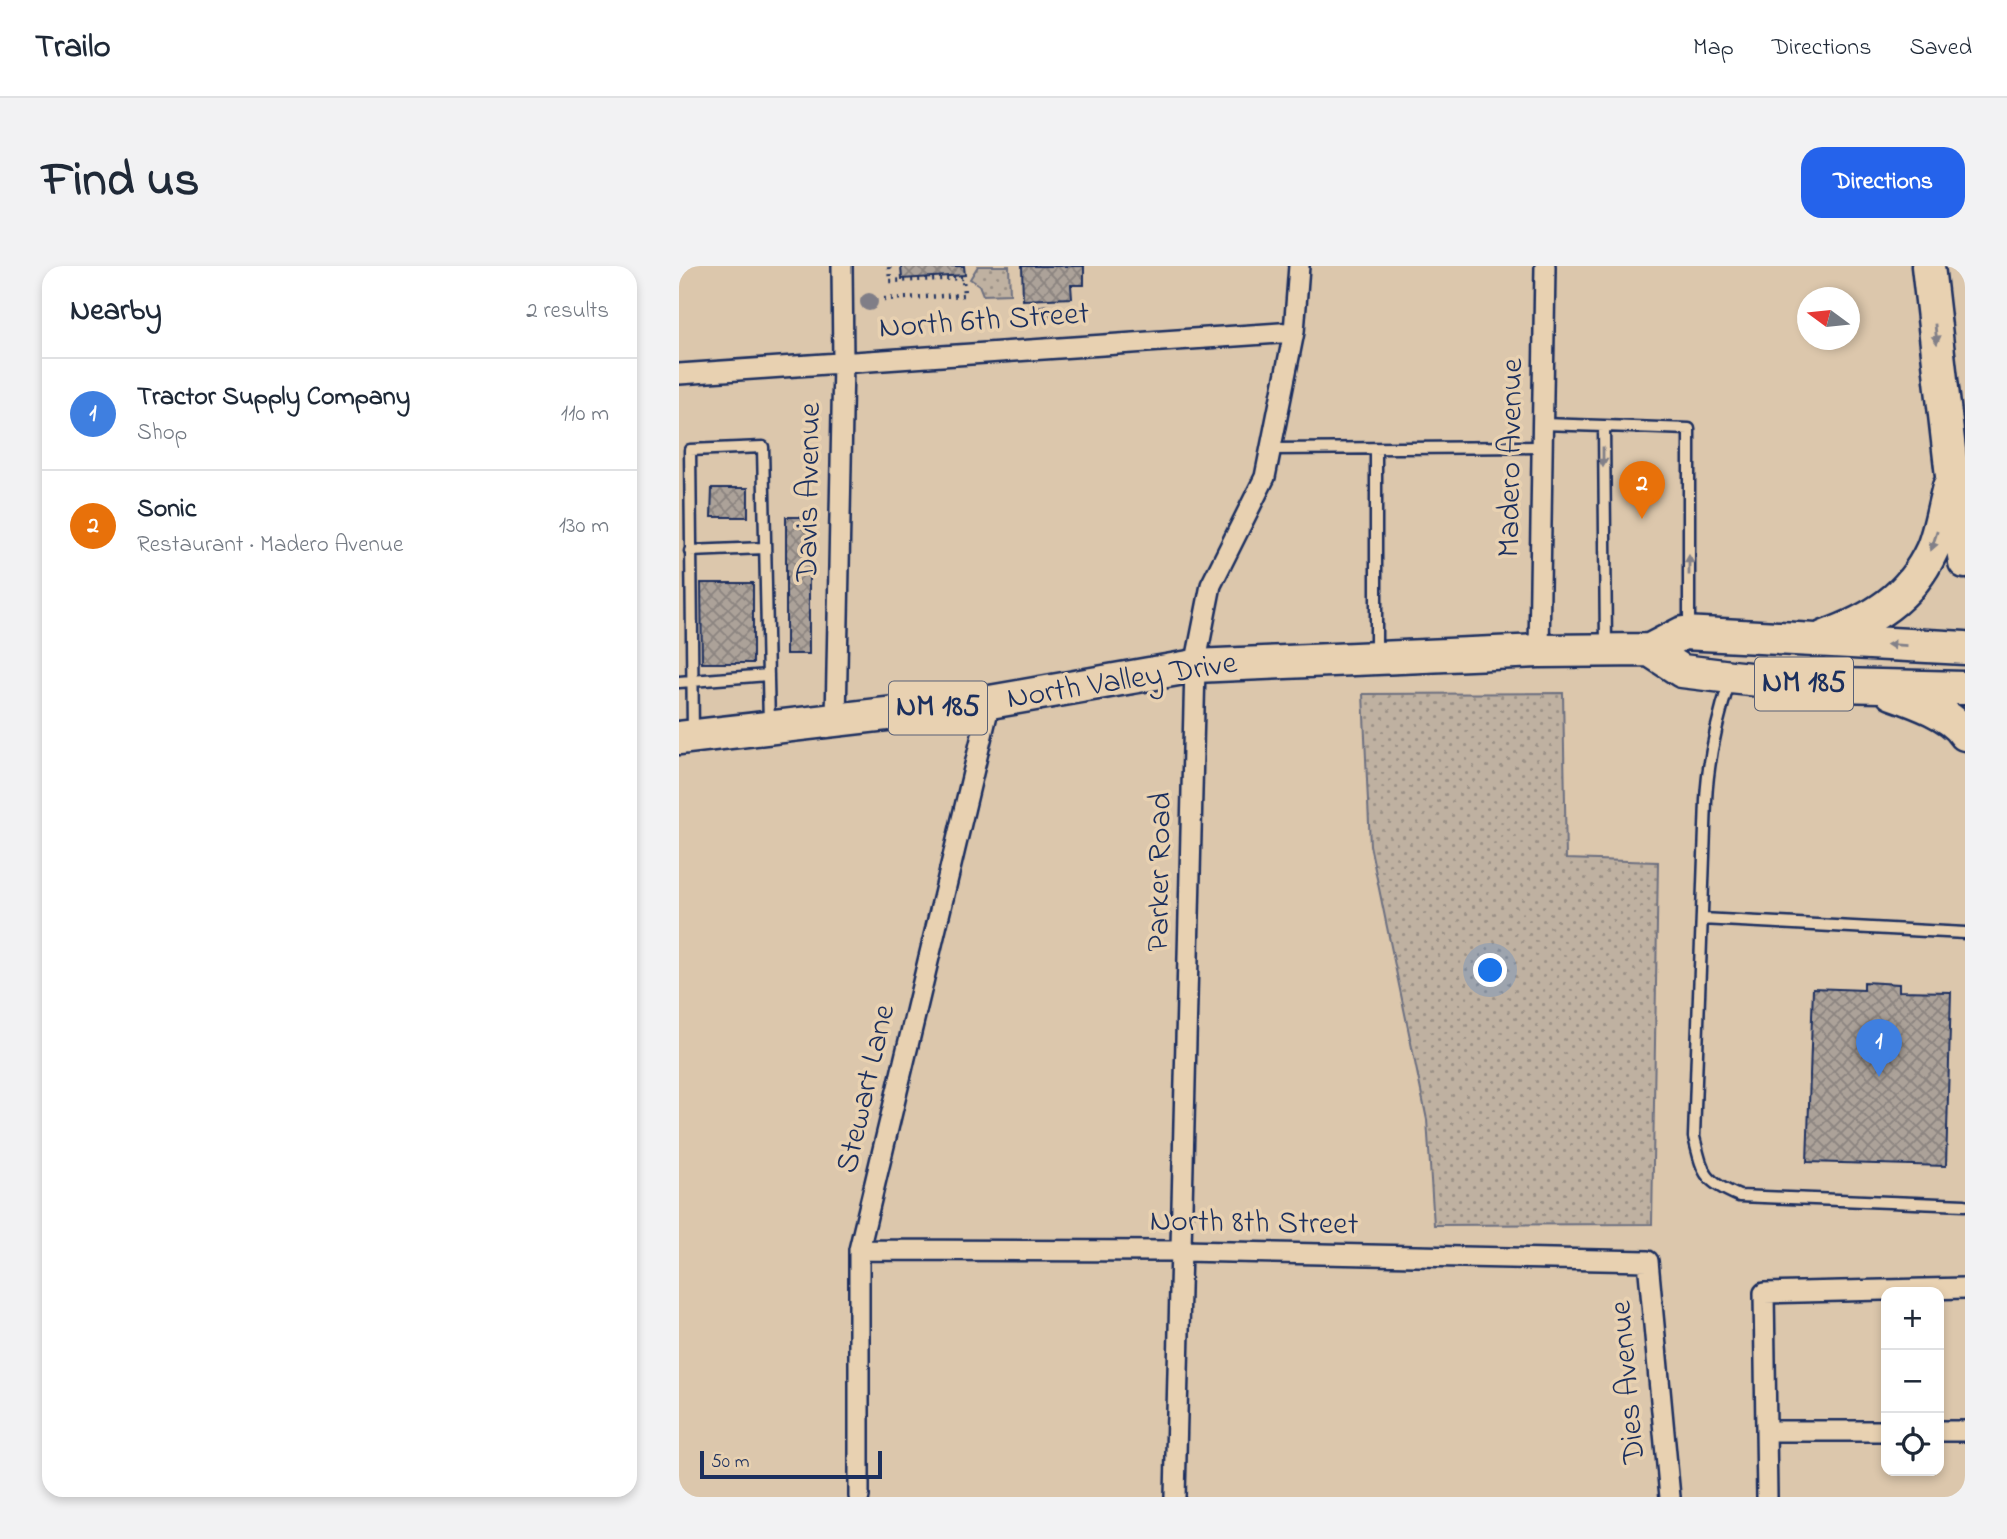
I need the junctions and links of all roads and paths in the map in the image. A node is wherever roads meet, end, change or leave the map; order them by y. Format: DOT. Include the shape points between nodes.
graph roads {
  1 [pos="842,266"];
  2 [pos="889,266"];
  3 [pos="1299,266"];
  4 [pos="1545,266"];
  5 [pos="1928,266"];
  6 [pos="884,299"];
  7 [pos="1294,332"];
  8 [pos="843,362"];
  9 [pos="679,374"];
  10 [pos="1542,425"];
  11 [pos="1604,426"];
  12 [pos="1542,447"];
  13 [pos="1270,449"];
  14 [pos="1376,450"];
  15 [pos="1952,476"];
  16 [pos="764,548"];
  17 [pos="690,551"];
  18 [pos="1965,562"];
  19 [pos="1689,634"];
  20 [pos="1817,640"];
  21 [pos="1965,648"];
  22 [pos="1606,650"];
  23 [pos="1650,650"];
  24 [pos="1539,651"];
  25 [pos="1376,657"];
  26 [pos="1195,666"];
  27 [pos="768,675"];
  28 [pos="1731,677"];
  29 [pos="679,681"];
  30 [pos="692,681"];
  31 [pos="1874,687"];
  32 [pos="1965,688"];
  33 [pos="991,702"];
  34 [pos="836,720"];
  35 [pos="769,727"];
  36 [pos="1965,734"];
  37 [pos="686,737"];
  38 [pos="1702,919"];
  39 [pos="1965,933"];
  40 [pos="1965,1205"];
  41 [pos="859,1250"];
  42 [pos="1182,1251"];
  43 [pos="1648,1261"];
  44 [pos="1965,1288"];
  45 [pos="1766,1431"];
  46 [pos="1881,1431"];
  47 [pos="1944,1431"];
  48 [pos="1965,1431"];
  49 [pos="859,1497"];
  50 [pos="1175,1497"];
  51 [pos="1670,1497"];
  52 [pos="1767,1497"];
  1 -- 8 [label="street, Davis Avenue"];
  2 -- 6 [label="path" via="890,281 963,278 964,295"];
  3 -- 7 [label="street, Parker Road"];
  4 -- 10 [label="street, Madero Avenue"];
  5 -- 15 [label="main road, one-way"];
  7 -- 8 [label="street, North 6th Street"];
  7 -- 13 [label="street, Parker Road"];
  8 -- 9 [label="street, North 6th Street"];
  8 -- 34 [label="street, Davis Avenue"];
  10 -- 11 [label="lane"];
  10 -- 12 [label="street, Madero Avenue"];
  19 -- 11 [label="lane, one-way" via="1689,429"];
  11 -- 22 [label="lane, one-way"];
  12 -- 14 [label="lane"];
  12 -- 24 [label="street, Madero Avenue"];
  13 -- 14 [label="lane"];
  13 -- 26 [label="street, Parker Road" via="1265,477 1211,585"];
  14 -- 25 [label="lane"];
  15 -- 18 [label="main road"];
  15 -- 20 [label="main road, one-way" via="1932,550 1904,592 1860,624"];
  16 -- 17 [label="lane"];
  16 -- 17 [label="lane" via="763,447 690,450"];
  16 -- 27 [label="lane"];
  17 -- 30 [label="lane"];
  19 -- 20 [label="main road, North Valley Drive / NM 185"];
  19 -- 23 [label="main road, North Valley Drive / NM 185" via="1682,633"];
  21 -- 20 [label="main road, North Valley Drive / NM 185, one-way"];
  22 -- 23 [label="main road, North Valley Drive / NM 185"];
  22 -- 24 [label="main road, North Valley Drive / NM 185"];
  23 -- 28 [label="main road, NM 185" via="1682,671"];
  24 -- 25 [label="main road, North Valley Drive / NM 185"];
  25 -- 26 [label="main road, North Valley Drive / NM 185"];
  26 -- 33 [label="main road, North Valley Drive / NM 185"];
  26 -- 42 [label="street, Parker Road"];
  27 -- 30 [label="lane"];
  27 -- 35 [label="lane"];
  28 -- 31 [label="main road, NM 185"];
  28 -- 38 [label="lane" via="1708,767"];
  29 -- 30 [label="lane"];
  30 -- 37 [label="lane"];
  31 -- 32 [label="main road, NM 185"];
  31 -- 36 [label="main road" via="1920,703"];
  33 -- 34 [label="main road, North Valley Drive / NM 185"];
  33 -- 41 [label="street, Stewart Lane"];
  34 -- 35 [label="main road, North Valley Drive / NM 185"];
  35 -- 37 [label="main road, North Valley Drive / NM 185"];
  38 -- 39 [label="lane"];
  38 -- 40 [label="lane" via="1694,1137 1702,1169 1715,1186 1739,1196"];
  41 -- 42 [label="street, North 8th Street"];
  41 -- 49 [label="street, Stewart Lane"];
  42 -- 43 [label="street, North 8th Street"];
  42 -- 50 [label="street, Parker Road"];
  43 -- 51 [label="street, Dies Avenue"];
  44 -- 45 [label="street" via="1764,1293"];
  45 -- 46 [label="street"];
  45 -- 52 [label="street"];
  47 -- 48 [label="street"];
}
